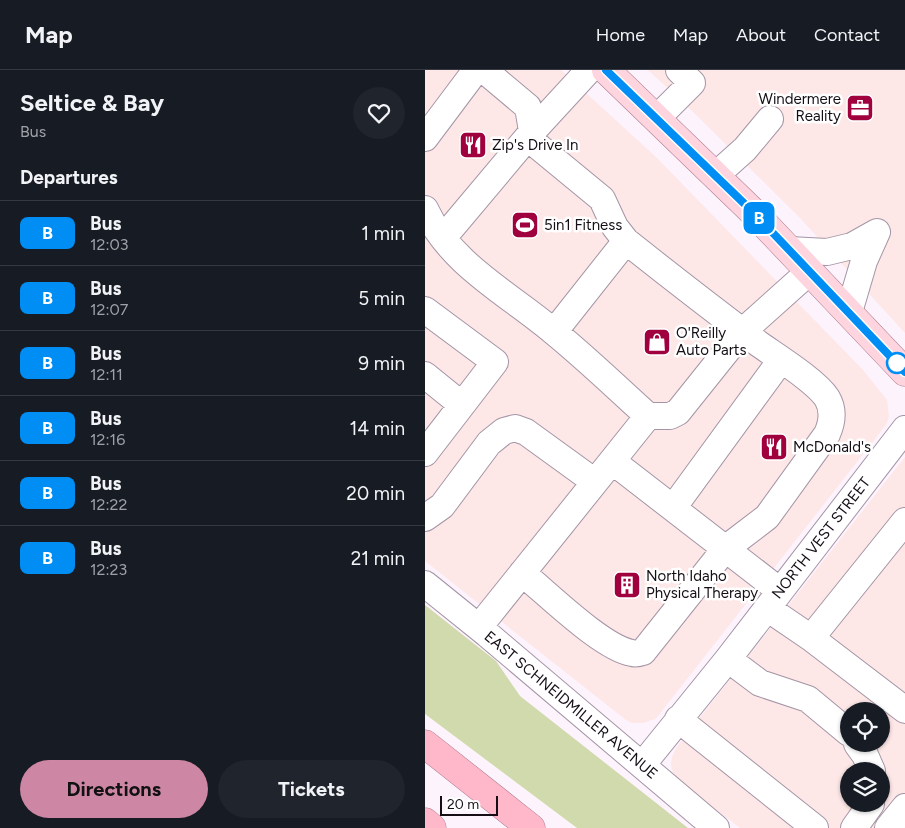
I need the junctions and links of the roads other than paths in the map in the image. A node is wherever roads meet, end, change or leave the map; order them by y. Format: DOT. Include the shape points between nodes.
graph roads {
  1 [pos="476,70"];
  2 [pos="483,70"];
  3 [pos="589,70"];
  4 [pos="606,70"];
  5 [pos="679,70"];
  6 [pos="657,118"];
  7 [pos="770,120"];
  8 [pos="531,132"];
  9 [pos="425,138"];
  10 [pos="716,175"];
  11 [pos="425,209"];
  12 [pos="443,238"];
  13 [pos="626,241"];
  14 [pos="789,250"];
  15 [pos="810,271"];
  16 [pos="425,310"];
  17 [pos="849,312"];
  18 [pos="554,332"];
  19 [pos="742,332"];
  20 [pos="781,360"];
  21 [pos="905,372"];
  22 [pos="425,375"];
  23 [pos="463,404"];
  24 [pos="648,416"];
  25 [pos="905,429"];
  26 [pos="425,453"];
  27 [pos="612,461"];
  28 [pos="595,482"];
  29 [pos="673,508"];
  30 [pos="425,518"];
  31 [pos="905,521"];
  32 [pos="725,549"];
  33 [pos="522,573"];
  34 [pos="425,584"];
  35 [pos="774,600"];
  36 [pos="479,627"];
  37 [pos="811,638"];
  38 [pos="728,659"];
  39 [pos="905,710"];
  40 [pos="678,719"];
  41 [pos="840,726"];
  42 [pos="425,744"];
  43 [pos="643,764"];
  44 [pos="485,793"];
  45 [pos="905,807"];
  46 [pos="865,812"];
  47 [pos="425,822"];
  48 [pos="432,828"];
  49 [pos="531,828"];
  50 [pos="536,828"];
  51 [pos="716,828"];
  52 [pos="815,828"];
  53 [pos="854,828"];
  54 [pos="888,828"];
  1 -- 9 [label="street"];
  2 -- 8 [label="street" via="528,108"];
  3 -- 8 [label="street"];
  4 -- 6 [label="main road"];
  5 -- 6 [label="street" via="692,83"];
  6 -- 10 [label="main road"];
  7 -- 10 [label="street"];
  8 -- 12 [label="street"];
  8 -- 13 [label="street" via="534,143 602,199 615,227"];
  10 -- 14 [label="main road"];
  11 -- 12 [label="street"];
  12 -- 18 [label="street" via="483,277"];
  13 -- 18 [label="street"];
  13 -- 19 [label="street"];
  14 -- 15 [label="main road"];
  14 -- 17 [label="street" via="827,252 851,246 877,232 864,261"];
  15 -- 17 [label="main road"];
  15 -- 19 [label="street"];
  16 -- 23 [label="street" via="495,362"];
  17 -- 21 [label="main road"];
  18 -- 24 [label="street"];
  19 -- 20 [label="street"];
  19 -- 24 [label="street" via="678,412 670,416"];
  20 -- 29 [label="street"];
  20 -- 32 [label="street" via="827,398 832,423 767,517"];
  22 -- 23 [label="street"];
  23 -- 26 [label="street"];
  24 -- 27 [label="street"];
  25 -- 35 [label="street, NORTH VEST STREET"];
  27 -- 28 [label="street"];
  27 -- 29 [label="street"];
  28 -- 30 [label="street" via="526,432 515,428 504,431 489,443 442,506"];
  28 -- 33 [label="street"];
  29 -- 32 [label="street"];
  31 -- 37 [label="street"];
  32 -- 33 [label="street" via="643,652 633,654 595,634"];
  32 -- 35 [label="street"];
  33 -- 36 [label="street"];
  34 -- 36 [label="street, EAST SCHNEIDMILLER AVENUE"];
  35 -- 37 [label="street"];
  35 -- 38 [label="street, NORTH VEST STREET"];
  36 -- 43 [label="street, EAST SCHNEIDMILLER AVENUE"];
  37 -- 39 [label="street"];
  38 -- 40 [label="street, NORTH VEST STREET"];
  38 -- 41 [label="street" via="759,683 807,700"];
  40 -- 43 [label="street, NORTH VEST STREET"];
  40 -- 52 [label="street"];
  42 -- 44 [label="highway"];
  43 -- 51 [label="street, EAST SCHNEIDMILLER AVENUE"];
  44 -- 49 [label="highway"];
  44 -- 50 [label="highway"];
  45 -- 54 [label="street"];
  46 -- 53 [label="street"];
  47 -- 48 [label="highway"];
}
